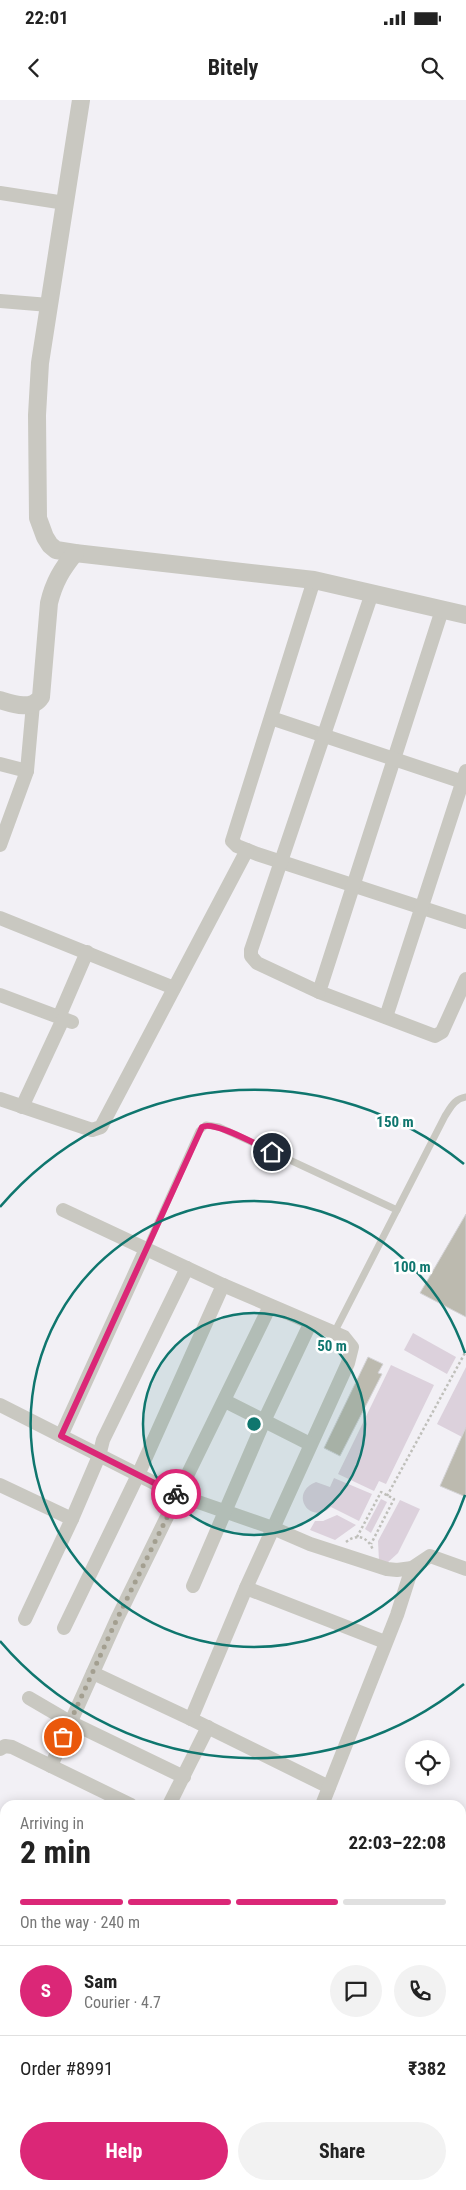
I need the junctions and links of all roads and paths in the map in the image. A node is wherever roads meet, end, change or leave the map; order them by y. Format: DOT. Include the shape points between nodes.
graph roads {
  1 [pos="81,100"];
  2 [pos="0,193"];
  3 [pos="65,203"];
  4 [pos="0,301"];
  5 [pos="50,305"];
  6 [pos="75,553"];
  7 [pos="314,580"];
  8 [pos="372,594"];
  9 [pos="442,610"];
  10 [pos="466,615"];
  11 [pos="0,700"];
  12 [pos="33,704"];
  13 [pos="271,718"];
  14 [pos="324,735"];
  15 [pos="394,759"];
  16 [pos="0,764"];
  17 [pos="27,770"];
  18 [pos="465,779"];
  19 [pos="4,821"];
  20 [pos="0,845"];
  21 [pos="247,850"];
  22 [pos="282,861"];
  23 [pos="355,884"];
  24 [pos="421,908"];
  25 [pos="0,918"];
  26 [pos="466,922"];
  27 [pos="87,952"];
  28 [pos="466,979"];
  29 [pos="174,988"];
  30 [pos="319,992"];
  31 [pos="0,995"];
  32 [pos="386,1017"];
  33 [pos="65,1019"];
  34 [pos="466,1097"];
  35 [pos="0,1099"];
  36 [pos="22,1107"];
  37 [pos="62,1210"];
  38 [pos="397,1210"];
  39 [pos="146,1249"];
  40 [pos="187,1268"];
  41 [pos="223,1285"];
  42 [pos="270,1306"];
  43 [pos="310,1324"];
  44 [pos="334,1333"];
  45 [pos="466,1351"];
  46 [pos="225,1401"];
  47 [pos="0,1405"];
  48 [pos="264,1421"];
  49 [pos="61,1436"];
  50 [pos="310,1444"];
  51 [pos="99,1456"];
  52 [pos="138,1475"];
  53 [pos="0,1485"];
  54 [pos="178,1495"];
  55 [pos="388,1496"];
  56 [pos="226,1511"];
  57 [pos="72,1518"];
  58 [pos="273,1528"];
  59 [pos="357,1537"];
  60 [pos="371,1544"];
  61 [pos="412,1568"];
  62 [pos="466,1569"];
  63 [pos="193,1586"];
  64 [pos="246,1588"];
  65 [pos="25,1619"];
  66 [pos="64,1628"];
  67 [pos="385,1642"];
  68 [pos="93,1673"];
  69 [pos="29,1698"];
  70 [pos="192,1718"];
  71 [pos="70,1722"];
  72 [pos="208,1727"];
  73 [pos="0,1749"];
  74 [pos="51,1766"];
  75 [pos="184,1777"];
  76 [pos="329,1787"];
  77 [pos="121,1800"];
  78 [pos="172,1800"];
  79 [pos="324,1800"];
  1 -- 3 [label="street"];
  2 -- 3 [label="street"];
  3 -- 5 [label="street"];
  4 -- 5 [label="street"];
  5 -- 6 [label="street" via="37,415 37,507 50,545 56,550"];
  6 -- 7 [label="street"];
  6 -- 12 [label="street" via="52,588 42,693 39,701"];
  7 -- 8 [label="street"];
  7 -- 13 [label="street"];
  8 -- 9 [label="street"];
  8 -- 14 [label="street"];
  9 -- 10 [label="street"];
  9 -- 15 [label="street"];
  11 -- 12 [label="street"];
  12 -- 17 [label="street"];
  13 -- 14 [label="street"];
  13 -- 21 [label="street" via="231,838 233,844"];
  14 -- 15 [label="street"];
  14 -- 22 [label="street"];
  15 -- 18 [label="street"];
  15 -- 23 [label="street"];
  16 -- 17 [label="street"];
  17 -- 19 [label="street"];
  18 -- 24 [label="street"];
  19 -- 20 [label="street"];
  21 -- 22 [label="street"];
  21 -- 29 [label="street"];
  22 -- 23 [label="street"];
  22 -- 30 [label="street" via="251,950 252,956 257,963"];
  23 -- 24 [label="street"];
  23 -- 30 [label="street"];
  24 -- 26 [label="street"];
  24 -- 32 [label="street"];
  25 -- 27 [label="street"];
  27 -- 29 [label="street"];
  27 -- 33 [label="street"];
  28 -- 32 [label="street" via="440,1034 432,1035"];
  29 -- 36 [label="street" via="101,1127 92,1130"];
  30 -- 32 [label="street"];
  31 -- 33 [label="street"];
  33 -- 36 [label="street"];
  34 -- 38 [label="lane" via="454,1102 445,1116"];
  35 -- 36 [label="street"];
  37 -- 39 [label="street"];
  38 -- 39 [label="lane" via="219,1127 206,1125 199,1131"];
  38 -- 44 [label="lane"];
  39 -- 40 [label="street"];
  39 -- 49 [label="street"];
  40 -- 41 [label="street"];
  40 -- 51 [label="street" via="103,1440"];
  41 -- 42 [label="street"];
  41 -- 52 [label="street"];
  42 -- 43 [label="street"];
  42 -- 46 [label="street"];
  43 -- 44 [label="street"];
  43 -- 48 [label="street"];
  44 -- 50 [label="street" via="350,1343 352,1353"];
  45 -- 55 [label="path"];
  46 -- 48 [label="street"];
  46 -- 54 [label="street"];
  47 -- 49 [label="street"];
  48 -- 50 [label="street"];
  48 -- 56 [label="street"];
  49 -- 51 [label="street"];
  50 -- 58 [label="street"];
  51 -- 52 [label="street"];
  51 -- 57 [label="street"];
  52 -- 54 [label="street"];
  52 -- 66 [label="street"];
  53 -- 57 [label="street"];
  54 -- 56 [label="street"];
  54 -- 68 [label="street"];
  55 -- 59 [label="path" via="381,1492"];
  55 -- 60 [label="path" via="394,1499"];
  56 -- 58 [label="street"];
  56 -- 63 [label="street"];
  57 -- 65 [label="street"];
  58 -- 61 [label="street" via="310,1544 387,1569"];
  58 -- 64 [label="street"];
  61 -- 62 [label="street" via="430,1556"];
  61 -- 67 [label="street"];
  64 -- 67 [label="street"];
  64 -- 70 [label="street"];
  67 -- 76 [label="street"];
  68 -- 70 [label="street"];
  68 -- 71 [label="street"];
  69 -- 71 [label="street"];
  70 -- 72 [label="street"];
  71 -- 74 [label="street"];
  71 -- 75 [label="street"];
  72 -- 75 [label="street"];
  72 -- 76 [label="street"];
  73 -- 74 [label="street" via="10,1746"];
  74 -- 77 [label="street"];
  75 -- 78 [label="street"];
  76 -- 79 [label="street"];
}
